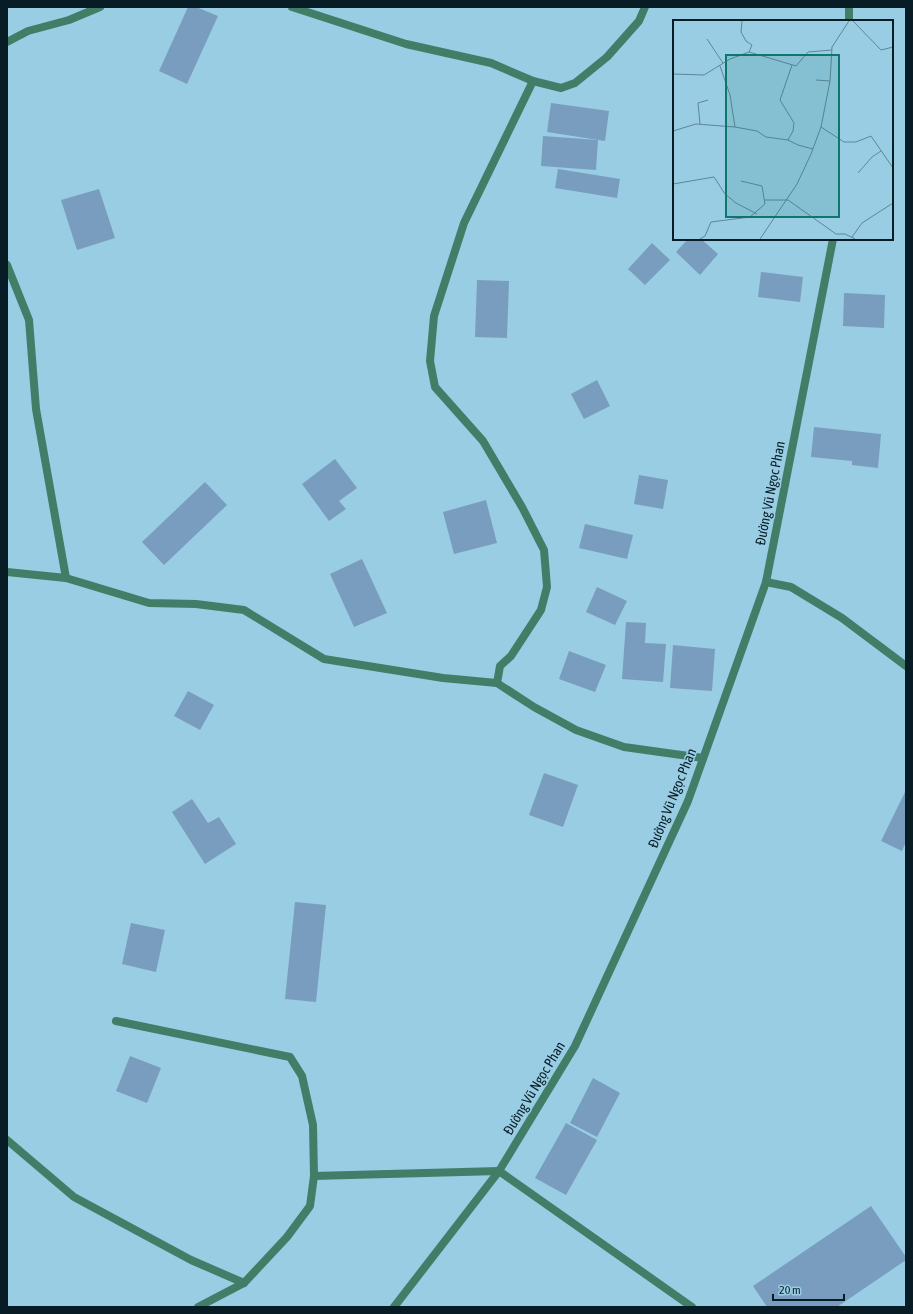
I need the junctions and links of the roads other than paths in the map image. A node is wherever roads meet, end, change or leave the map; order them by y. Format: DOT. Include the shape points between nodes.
graph roads {
  1 [pos="100,7"];
  2 [pos="292,7"];
  3 [pos="645,7"];
  4 [pos="849,7"];
  5 [pos="848,20"];
  6 [pos="7,42"];
  7 [pos="533,81"];
  8 [pos="833,240"];
  9 [pos="7,265"];
  10 [pos="7,572"];
  11 [pos="66,578"];
  12 [pos="766,582"];
  13 [pos="906,666"];
  14 [pos="498,683"];
  15 [pos="703,758"];
  16 [pos="116,1021"];
  17 [pos="7,1140"];
  18 [pos="499,1171"];
  19 [pos="314,1176"];
  20 [pos="244,1283"];
  21 [pos="198,1307"];
  22 [pos="394,1307"];
  23 [pos="692,1307"];
  1 -- 6 [label="street"];
  2 -- 7 [label="street" via="406,44 491,63"];
  3 -- 7 [label="street" via="639,21 607,57 575,83 561,88"];
  4 -- 5 [label="street"];
  7 -- 14 [label="street" via="464,223 434,316 430,361 435,387 483,442 544,550 547,588 540,610 511,656 500,666"];
  8 -- 12 [label="street, Đường Vũ Ngọc Phan"];
  9 -- 11 [label="street" via="30,320 36,409"];
  10 -- 11 [label="street"];
  11 -- 14 [label="street" via="149,603 196,604 244,610 324,658 443,678"];
  12 -- 13 [label="street" via="791,588 842,618"];
  12 -- 15 [label="street, Đường Vũ Ngọc Phan"];
  14 -- 15 [label="street" via="576,730 624,747"];
  15 -- 18 [label="street, Đường Vũ Ngọc Phan" via="688,801 575,1046"];
  16 -- 19 [label="street" via="290,1058 302,1076 313,1125"];
  17 -- 20 [label="street" via="74,1197 191,1260"];
  18 -- 19 [label="street"];
  18 -- 22 [label="street, Đường Vũ Ngọc Phan"];
  18 -- 23 [label="street"];
  19 -- 20 [label="street" via="310,1206 287,1237"];
  20 -- 21 [label="street"];
}
